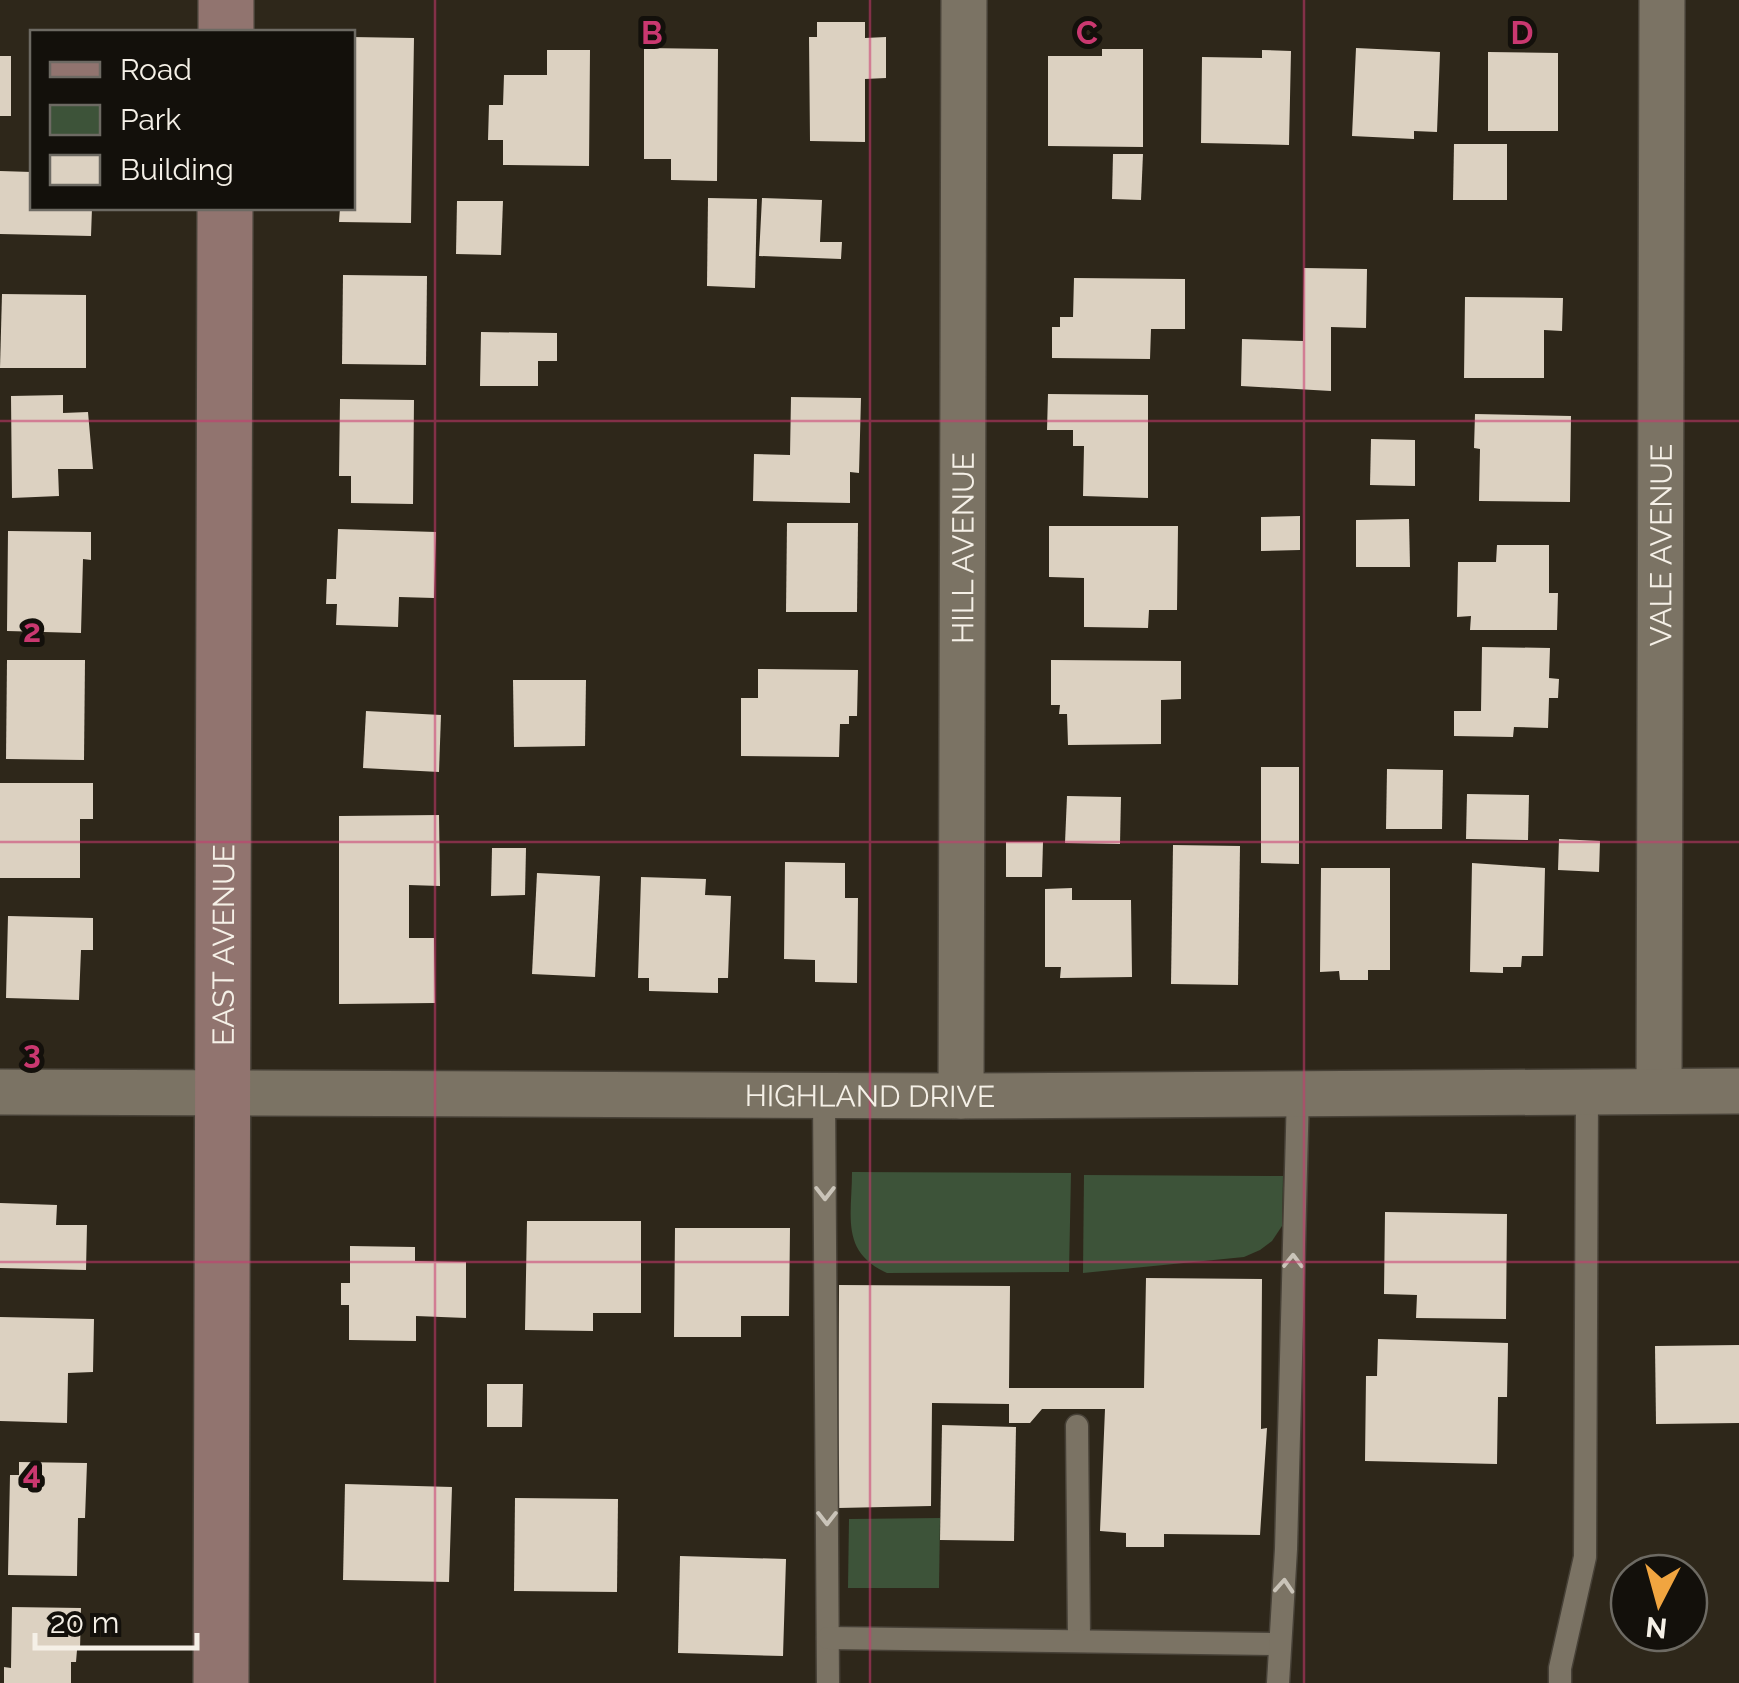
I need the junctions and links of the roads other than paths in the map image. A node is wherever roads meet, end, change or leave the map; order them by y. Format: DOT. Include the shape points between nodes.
graph roads {
  1 [pos="226,0"];
  2 [pos="964,0"];
  3 [pos="1662,0"];
  4 [pos="226,30"];
  5 [pos="225,210"];
  6 [pos="1659,1090"];
  7 [pos="1587,1091"];
  8 [pos="1739,1091"];
  9 [pos="0,1092"];
  10 [pos="1298,1093"];
  11 [pos="221,1094"];
  12 [pos="824,1096"];
  13 [pos="961,1096"];
  14 [pos="1076,1426"];
  15 [pos="828,1638"];
  16 [pos="1078,1639"];
  17 [pos="1279,1644"];
  18 [pos="221,1683"];
  19 [pos="828,1683"];
  20 [pos="1278,1683"];
  21 [pos="1560,1683"];
  1 -- 4 [label="street"];
  2 -- 13 [label="street, HILL AVENUE"];
  3 -- 6 [label="street, VALE AVENUE"];
  5 -- 11 [label="street, EAST AVENUE"];
  6 -- 7 [label="street, HIGHLAND DRIVE"];
  6 -- 8 [label="street, HIGHLAND DRIVE"];
  7 -- 10 [label="street, HIGHLAND DRIVE"];
  7 -- 21 [label="lane" via="1585,1557"];
  9 -- 11 [label="street, HIGHLAND DRIVE"];
  10 -- 13 [label="street, HIGHLAND DRIVE"];
  17 -- 10 [label="lane, one-way"];
  11 -- 12 [label="street, HIGHLAND DRIVE"];
  11 -- 18 [label="street, EAST AVENUE"];
  12 -- 13 [label="street, HIGHLAND DRIVE"];
  12 -- 15 [label="lane, one-way"];
  14 -- 16 [label="lane"];
  15 -- 16 [label="lane"];
  15 -- 19 [label="lane"];
  16 -- 17 [label="lane"];
  17 -- 20 [label="lane"];
}
